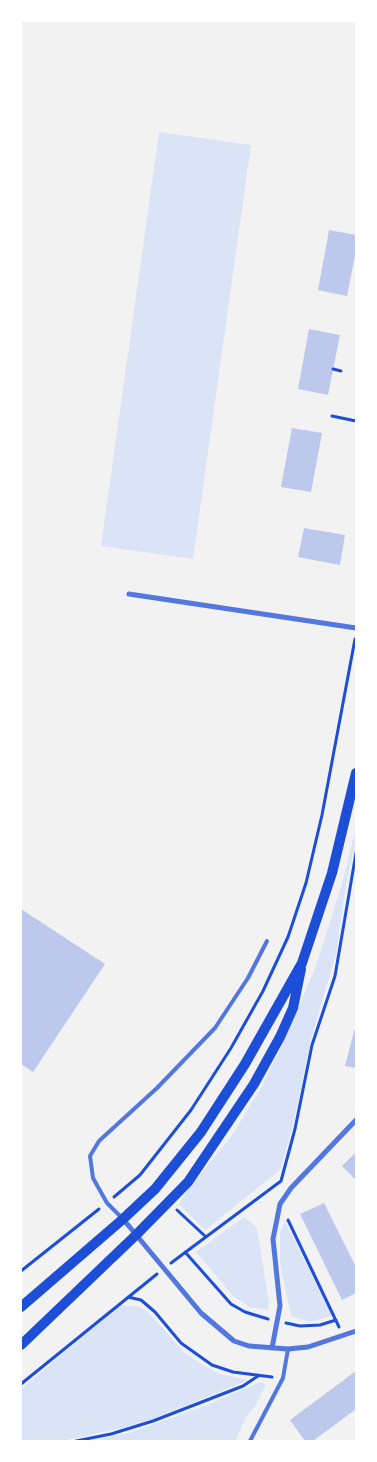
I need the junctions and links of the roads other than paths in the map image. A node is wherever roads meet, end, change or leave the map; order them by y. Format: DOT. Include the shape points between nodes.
graph roads {
  1 [pos="129,594"];
  2 [pos="356,628"];
  3 [pos="356,772"];
  4 [pos="267,941"];
  5 [pos="302,963"];
  6 [pos="356,1120"];
  7 [pos="123,1220"];
  8 [pos="136,1235"];
  9 [pos="21,1307"];
  10 [pos="356,1331"];
  11 [pos="21,1345"];
  12 [pos="272,1348"];
  13 [pos="288,1349"];
  14 [pos="250,1441"];
  1 -- 2 [label="street"];
  3 -- 5 [label="main road" via="332,873"];
  4 -- 7 [label="lane" via="248,978 215,1028 157,1088 99,1141 90,1156 92,1178"];
  5 -- 7 [label="main road" via="245,1064 201,1132 155,1189"];
  5 -- 8 [label="main road" via="293,1008 254,1084 188,1182"];
  6 -- 12 [label="street" via="291,1188 280,1204 273,1239 280,1306"];
  7 -- 8 [label="street"];
  7 -- 9 [label="main road"];
  8 -- 11 [label="main road"];
  8 -- 12 [label="street" via="200,1313 219,1331 249,1346"];
  10 -- 13 [label="street" via="308,1347"];
  12 -- 13 [label="street"];
  13 -- 14 [label="lane" via="283,1378"];
}
